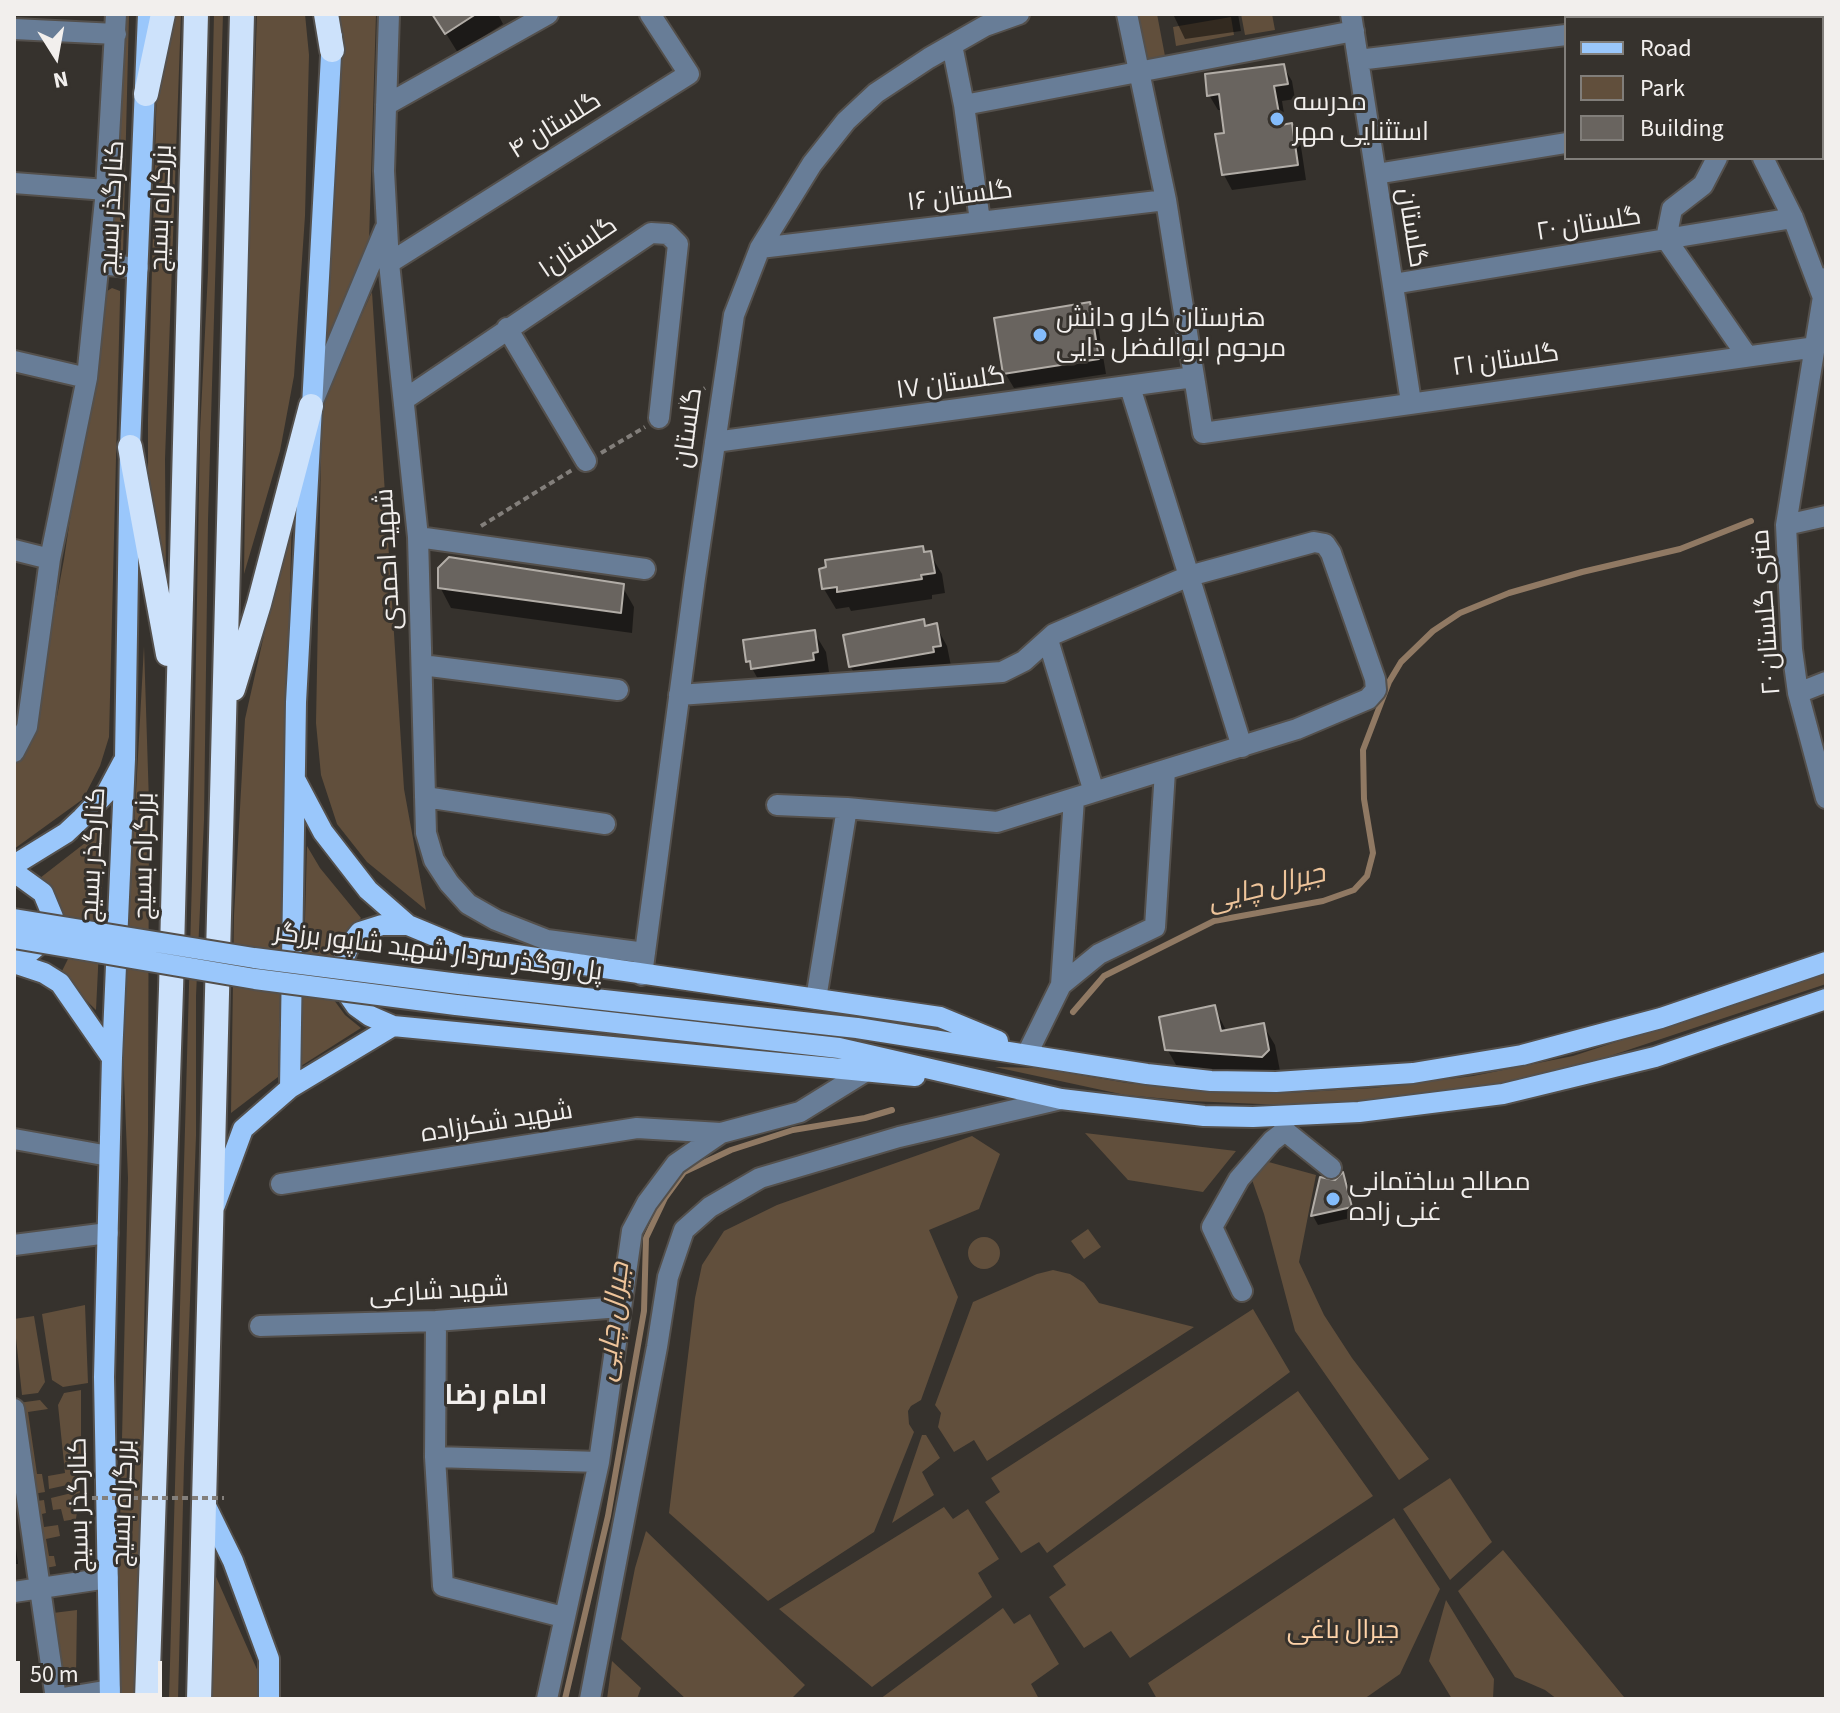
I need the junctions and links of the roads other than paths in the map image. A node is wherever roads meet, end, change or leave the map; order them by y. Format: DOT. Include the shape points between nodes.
graph roads {
  1 [pos="148,14"];
  2 [pos="163,14"];
  3 [pos="196,14"];
  4 [pos="242,14"];
  5 [pos="326,14"];
  6 [pos="332,14"];
  7 [pos="389,14"];
  8 [pos="548,14"];
  9 [pos="650,14"];
  10 [pos="1019,14"];
  11 [pos="1127,14"];
  12 [pos="1352,23"];
  13 [pos="116,24"];
  14 [pos="14,29"];
  15 [pos="1564,35"];
  16 [pos="952,45"];
  17 [pos="332,50"];
  18 [pos="1358,60"];
  19 [pos="1138,71"];
  20 [pos="146,94"];
  21 [pos="386,105"];
  22 [pos="964,105"];
  23 [pos="1564,143"];
  24 [pos="1716,160"];
  25 [pos="1765,161"];
  26 [pos="1376,174"];
  27 [pos="14,183"];
  28 [pos="106,190"];
  29 [pos="1166,200"];
  30 [pos="1793,218"];
  31 [pos="980,221"];
  32 [pos="386,225"];
  33 [pos="1666,239"];
  34 [pos="760,248"];
  35 [pos="389,263"];
  36 [pos="99,264"];
  37 [pos="138,268"];
  38 [pos="1393,284"];
  39 [pos="1824,289"];
  40 [pos="507,328"];
  41 [pos="1816,347"];
  42 [pos="1747,356"];
  43 [pos="14,361"];
  44 [pos="1194,377"];
  45 [pos="87,378"];
  46 [pos="1130,387"];
  47 [pos="405,399"];
  48 [pos="1411,402"];
  49 [pos="311,406"];
  50 [pos="659,418"];
  51 [pos="715,442"];
  52 [pos="130,447"];
  53 [pos="586,461"];
  54 [pos="1826,516"];
  55 [pos="1786,525"];
  56 [pos="418,537"];
  57 [pos="14,550"];
  58 [pos="50,559"];
  59 [pos="645,569"];
  60 [pos="1189,576"];
  61 [pos="1048,640"];
  62 [pos="422,665"];
  63 [pos="1826,682"];
  64 [pos="618,690"];
  65 [pos="1798,693"];
  66 [pos="679,695"];
  67 [pos="177,703"];
  68 [pos="225,718"];
  69 [pos="20,725"];
  70 [pos="1242,747"];
  71 [pos="14,752"];
  72 [pos="125,759"];
  73 [pos="1165,771"];
  74 [pos="295,781"];
  75 [pos="1084,796"];
  76 [pos="425,797"];
  77 [pos="1826,798"];
  78 [pos="777,805"];
  79 [pos="847,808"];
  80 [pos="605,824"];
  81 [pos="14,865"];
  82 [pos="14,872"];
  83 [pos="14,919"];
  84 [pos="408,925"];
  85 [pos="14,938"];
  86 [pos="645,953"];
  87 [pos="14,960"];
  88 [pos="1826,962"];
  89 [pos="642,975"];
  90 [pos="1061,985"];
  91 [pos="816,999"];
  92 [pos="1826,999"];
  93 [pos="393,1026"];
  94 [pos="1027,1054"];
  95 [pos="112,1058"];
  96 [pos="863,1073"];
  97 [pos="979,1081"];
  98 [pos="290,1088"];
  99 [pos="1061,1099"];
  100 [pos="1284,1124"];
  101 [pos="721,1133"];
  102 [pos="14,1139"];
  103 [pos="109,1156"];
  104 [pos="1331,1168"];
  105 [pos="281,1184"];
  106 [pos="212,1211"];
  107 [pos="108,1233"];
  108 [pos="14,1245"];
  109 [pos="1242,1291"];
  110 [pos="621,1307"];
  111 [pos="436,1321"];
  112 [pos="260,1326"];
  113 [pos="14,1409"];
  114 [pos="435,1457"];
  115 [pos="599,1462"];
  116 [pos="214,1499"];
  117 [pos="108,1578"];
  118 [pos="40,1588"];
  119 [pos="14,1592"];
  120 [pos="563,1617"];
  121 [pos="110,1694"];
  122 [pos="56,1699"];
  123 [pos="147,1699"];
  124 [pos="199,1699"];
  125 [pos="269,1699"];
  126 [pos="547,1699"];
  127 [pos="590,1699"];
  1 -- 20 [label="main road, کنارگذر بسیج"];
  2 -- 20 [label="highway"];
  3 -- 67 [label="highway, بزرگراه بسیج"];
  4 -- 68 [label="highway"];
  5 -- 17 [label="highway"];
  6 -- 17 [label="main road"];
  7 -- 21 [label="street, شهید احمدی"];
  8 -- 21 [label="street"];
  9 -- 35 [label="street, گلستان ۴" via="689,74"];
  10 -- 16 [label="street, گلستان"];
  11 -- 19 [label="street"];
  12 -- 18 [label="street, گلستان"];
  12 -- 19 [label="street"];
  13 -- 14 [label="street"];
  13 -- 28 [label="street"];
  15 -- 18 [label="street"];
  16 -- 22 [label="street"];
  16 -- 34 [label="street, گلستان" via="876,93 846,121 812,164"];
  17 -- 49 [label="main road"];
  18 -- 26 [label="street, گلستان"];
  19 -- 22 [label="street"];
  19 -- 29 [label="street"];
  20 -- 37 [label="main road, کنارگذر بسیج"];
  21 -- 32 [label="street, شهید احمدی"];
  22 -- 31 [label="street"];
  23 -- 26 [label="street"];
  24 -- 33 [label="street" via="1703,185 1672,209"];
  25 -- 30 [label="street"];
  26 -- 38 [label="street, گلستان"];
  27 -- 28 [label="street"];
  28 -- 36 [label="street"];
  29 -- 31 [label="street, گلستان ۱۶"];
  29 -- 44 [label="street"];
  30 -- 33 [label="street, گلستان ۲۰"];
  30 -- 39 [label="street"];
  31 -- 34 [label="street, گلستان ۱۶"];
  32 -- 35 [label="street, شهید احمدی"];
  32 -- 49 [label="street"];
  33 -- 38 [label="street, گلستان ۲۰"];
  33 -- 42 [label="street"];
  34 -- 51 [label="street, گلستان" via="734,315"];
  35 -- 47 [label="street, شهید احمدی"];
  36 -- 37 [label="street"];
  36 -- 45 [label="street"];
  37 -- 52 [label="main road, کنارگذر بسیج"];
  38 -- 48 [label="street, گلستان"];
  39 -- 41 [label="street, ۲۰ متری گلستان"];
  40 -- 47 [label="street, گلستان۱"];
  40 -- 50 [label="street, گلستان۱" via="651,233 668,234 678,244"];
  40 -- 53 [label="street"];
  41 -- 42 [label="street, گلستان ۲۱"];
  41 -- 55 [label="street, ۲۰ متری گلستان"];
  42 -- 48 [label="street, گلستان ۲۱"];
  43 -- 45 [label="street"];
  44 -- 46 [label="street, گلستان ۱۷"];
  44 -- 48 [label="street, گلستان ۲۱" via="1203,433"];
  45 -- 58 [label="street"];
  46 -- 51 [label="street, گلستان ۱۷"];
  46 -- 60 [label="street"];
  47 -- 56 [label="street, شهید احمدی"];
  49 -- 68 [label="highway"];
  49 -- 74 [label="main road"];
  51 -- 66 [label="street, گلستان"];
  52 -- 67 [label="highway"];
  52 -- 72 [label="main road, کنارگذر بسیج"];
  54 -- 55 [label="street"];
  55 -- 65 [label="street, ۲۰ متری گلستان"];
  56 -- 59 [label="street"];
  56 -- 62 [label="street, شهید احمدی"];
  57 -- 58 [label="street"];
  58 -- 69 [label="street"];
  60 -- 61 [label="street"];
  60 -- 70 [label="street"];
  60 -- 70 [label="street" via="1314,542 1325,544 1375,679 1376,690 1368,699"];
  61 -- 66 [label="street" via="1002,672"];
  61 -- 75 [label="street"];
  62 -- 64 [label="street"];
  62 -- 76 [label="street, شهید احمدی"];
  63 -- 65 [label="street"];
  65 -- 77 [label="street, ۲۰ متری گلستان"];
  66 -- 86 [label="street, گلستان"];
  67 -- 123 [label="highway, بزرگراه بسیج"];
  68 -- 106 [label="highway"];
  69 -- 71 [label="street"];
  70 -- 73 [label="street"];
  72 -- 81 [label="main road" via="107,792 82,818"];
  72 -- 95 [label="main road, کنارگذر بسیج"];
  73 -- 75 [label="street"];
  73 -- 90 [label="street" via="1155,927 1099,954"];
  74 -- 84 [label="main road" via="344,862"];
  74 -- 98 [label="main road"];
  75 -- 79 [label="street" via="997,822"];
  75 -- 90 [label="street"];
  76 -- 80 [label="street"];
  76 -- 86 [label="street, شهید احمدی" via="426,833 434,860 468,904 547,940"];
  78 -- 79 [label="street"];
  79 -- 91 [label="street"];
  82 -- 87 [label="main road" via="43,893 53,917 43,941"];
  83 -- 94 [label="main road, پل روگذر سردار شهید شاپور برزگر, bridge" via="254,958 857,1028"];
  84 -- 89 [label="main road" via="461,947"];
  84 -- 93 [label="main road" via="360,932 343,960 347,993 356,1006"];
  85 -- 97 [label="main road, پل روگذر سردار شهید شاپور برزگر, bridge" via="255,979 839,1048"];
  86 -- 89 [label="street, گلستان"];
  87 -- 95 [label="main road" via="60,983"];
  88 -- 94 [label="main road" via="1604,1034 1522,1055 1413,1073 1318,1081 1211,1081"];
  89 -- 91 [label="main road"];
  90 -- 94 [label="street"];
  91 -- 94 [label="main road" via="940,1017"];
  92 -- 100 [label="main road" via="1655,1057 1503,1094"];
  93 -- 96 [label="main road"];
  93 -- 98 [label="main road"];
  95 -- 103 [label="main road, کنارگذر بسیج"];
  96 -- 97 [label="main road"];
  96 -- 101 [label="street" via="800,1112"];
  97 -- 99 [label="main road"];
  98 -- 106 [label="main road" via="243,1129"];
  99 -- 100 [label="main road"];
  99 -- 127 [label="street" via="899,1137 760,1178 710,1207 684,1230 668,1277"];
  100 -- 104 [label="street"];
  100 -- 109 [label="street" via="1239,1179 1212,1227"];
  101 -- 105 [label="street, شهید شکرزاده" via="637,1128"];
  101 -- 110 [label="street" via="676,1164 647,1203 632,1231"];
  102 -- 103 [label="street"];
  103 -- 107 [label="main road, کنارگذر بسیج"];
  106 -- 116 [label="highway"];
  107 -- 108 [label="street"];
  107 -- 117 [label="main road, کنارگذر بسیج"];
  110 -- 111 [label="street, شهید شارعی"];
  110 -- 115 [label="street"];
  111 -- 112 [label="street, شهید شارعی"];
  111 -- 114 [label="street"];
  113 -- 118 [label="street"];
  114 -- 115 [label="street"];
  114 -- 120 [label="street" via="443,1586"];
  115 -- 120 [label="street"];
  116 -- 124 [label="highway"];
  116 -- 125 [label="main road" via="269,1659"];
  117 -- 118 [label="street"];
  117 -- 121 [label="main road, کنارگذر بسیج"];
  118 -- 119 [label="street"];
  118 -- 122 [label="street"];
  120 -- 126 [label="street"];
  121 -- 122 [label="street"];
}
